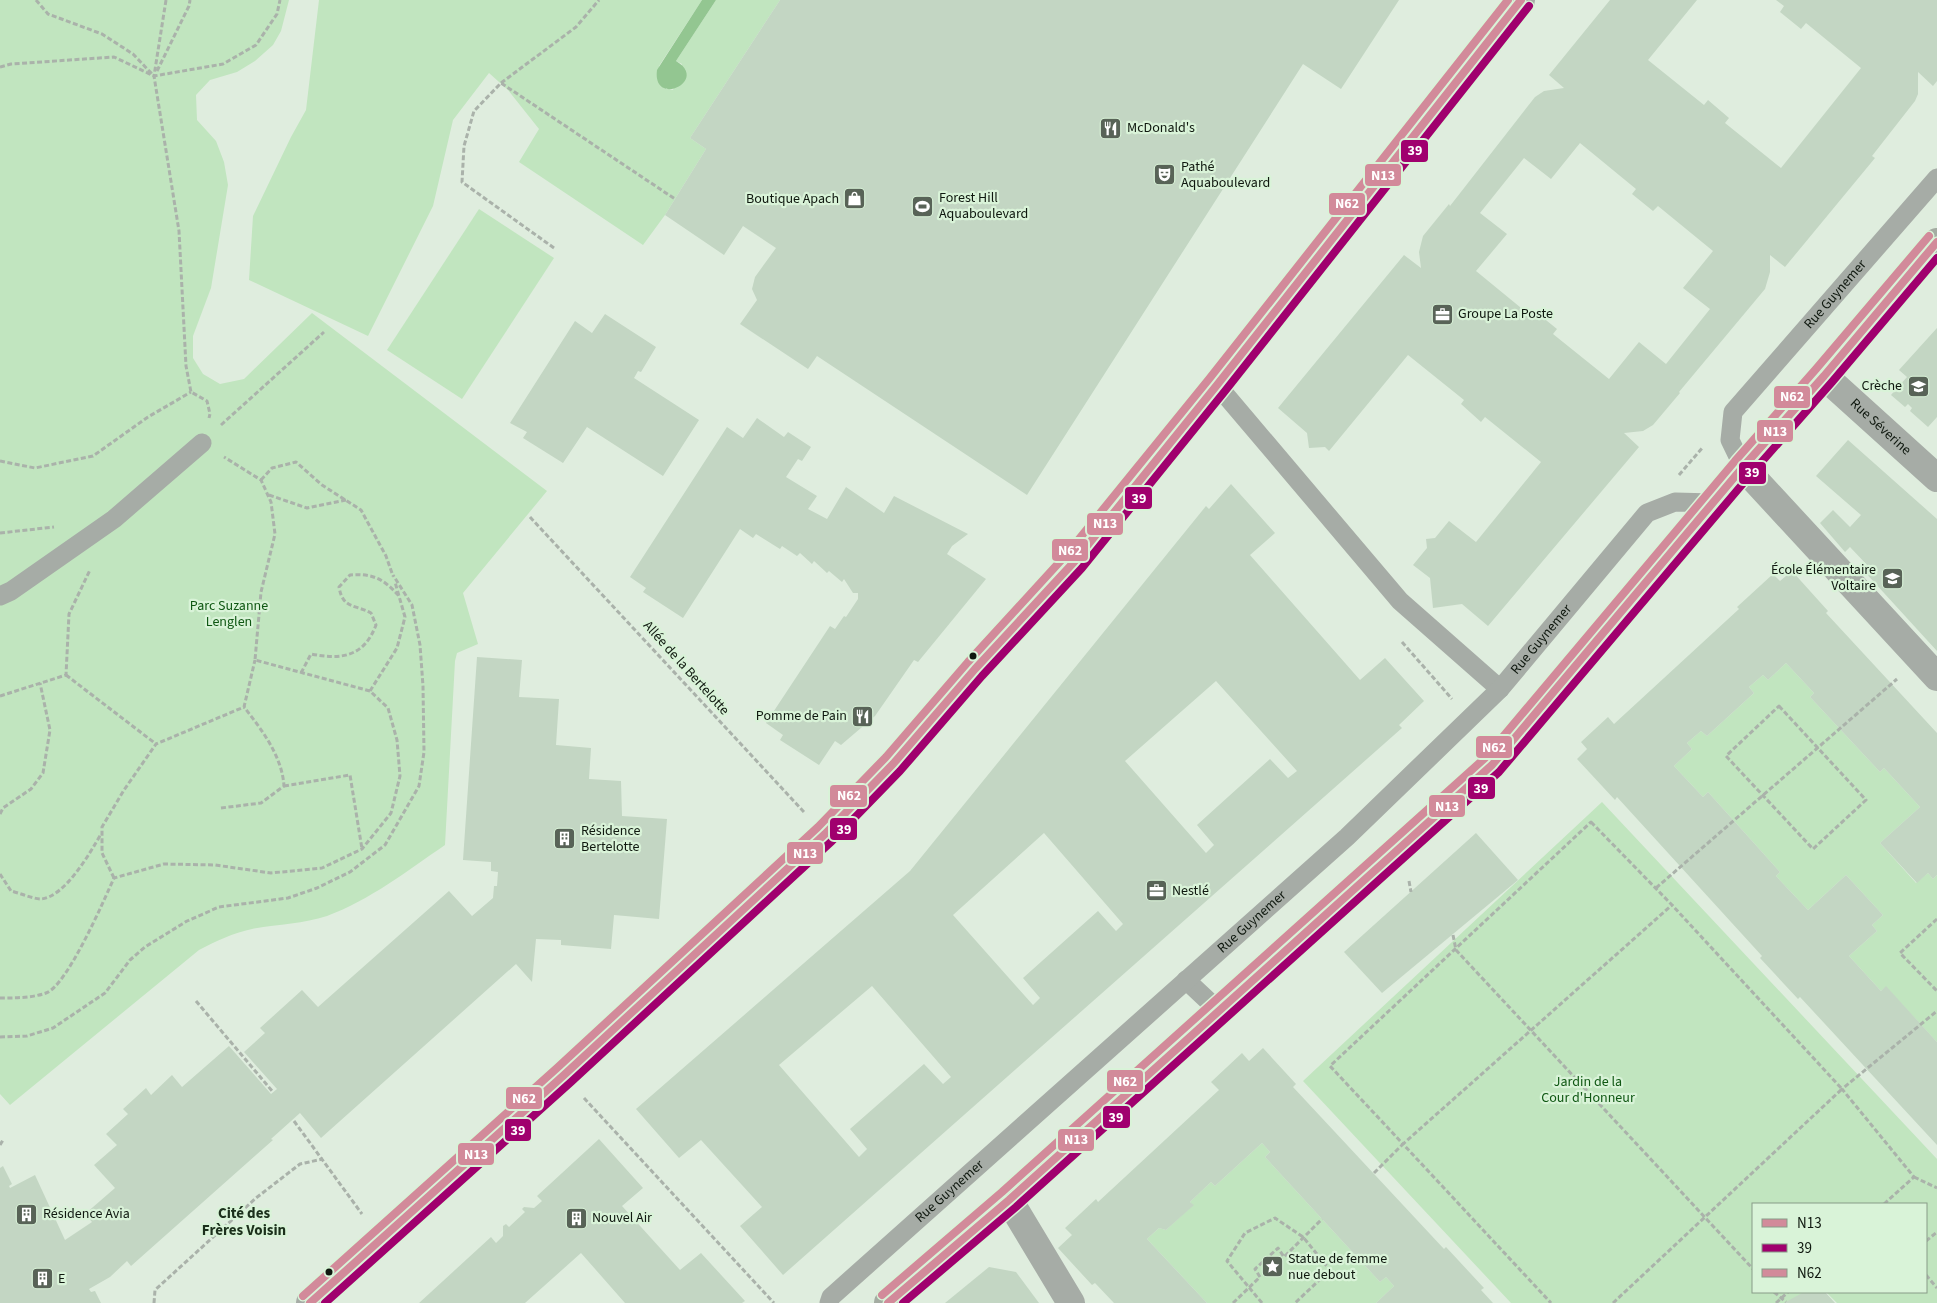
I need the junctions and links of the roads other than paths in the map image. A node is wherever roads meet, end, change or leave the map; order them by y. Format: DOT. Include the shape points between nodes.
graph roads {
  1 [pos="1521,0"];
  2 [pos="1937,178"];
  3 [pos="1937,242"];
  4 [pos="1824,376"];
  5 [pos="1216,385"];
  6 [pos="202,442"];
  7 [pos="1743,467"];
  8 [pos="1937,478"];
  9 [pos="1713,503"];
  10 [pos="0,596"];
  11 [pos="1929,668"];
  12 [pos="1500,688"];
  13 [pos="1186,980"];
  14 [pos="1219,1011"];
  15 [pos="1009,1200"];
  16 [pos="310,1303"];
  17 [pos="829,1303"];
  18 [pos="888,1303"];
  19 [pos="1071,1303"];
  1 -- 5 [label="street"];
  2 -- 7 [label="lane, Rue Guynemer" via="1733,412 1730,440"];
  3 -- 4 [label="main road"];
  4 -- 7 [label="main road"];
  4 -- 8 [label="street, Rue Séverine"];
  5 -- 12 [label="lane" via="1400,601"];
  5 -- 16 [label="street" via="1074,562 893,764 825,834"];
  6 -- 10 [label="lane" via="114,519"];
  7 -- 9 [label="main road"];
  7 -- 11 [label="street"];
  9 -- 12 [label="lane, Rue Guynemer" via="1675,502 1647,513"];
  9 -- 14 [label="main road" via="1492,765"];
  12 -- 13 [label="lane, Rue Guynemer" via="1347,837"];
  13 -- 14 [label="lane"];
  13 -- 17 [label="lane, Rue Guynemer" via="831,1297"];
  14 -- 15 [label="main road"];
  15 -- 18 [label="main road"];
  15 -- 19 [label="street"];
}
